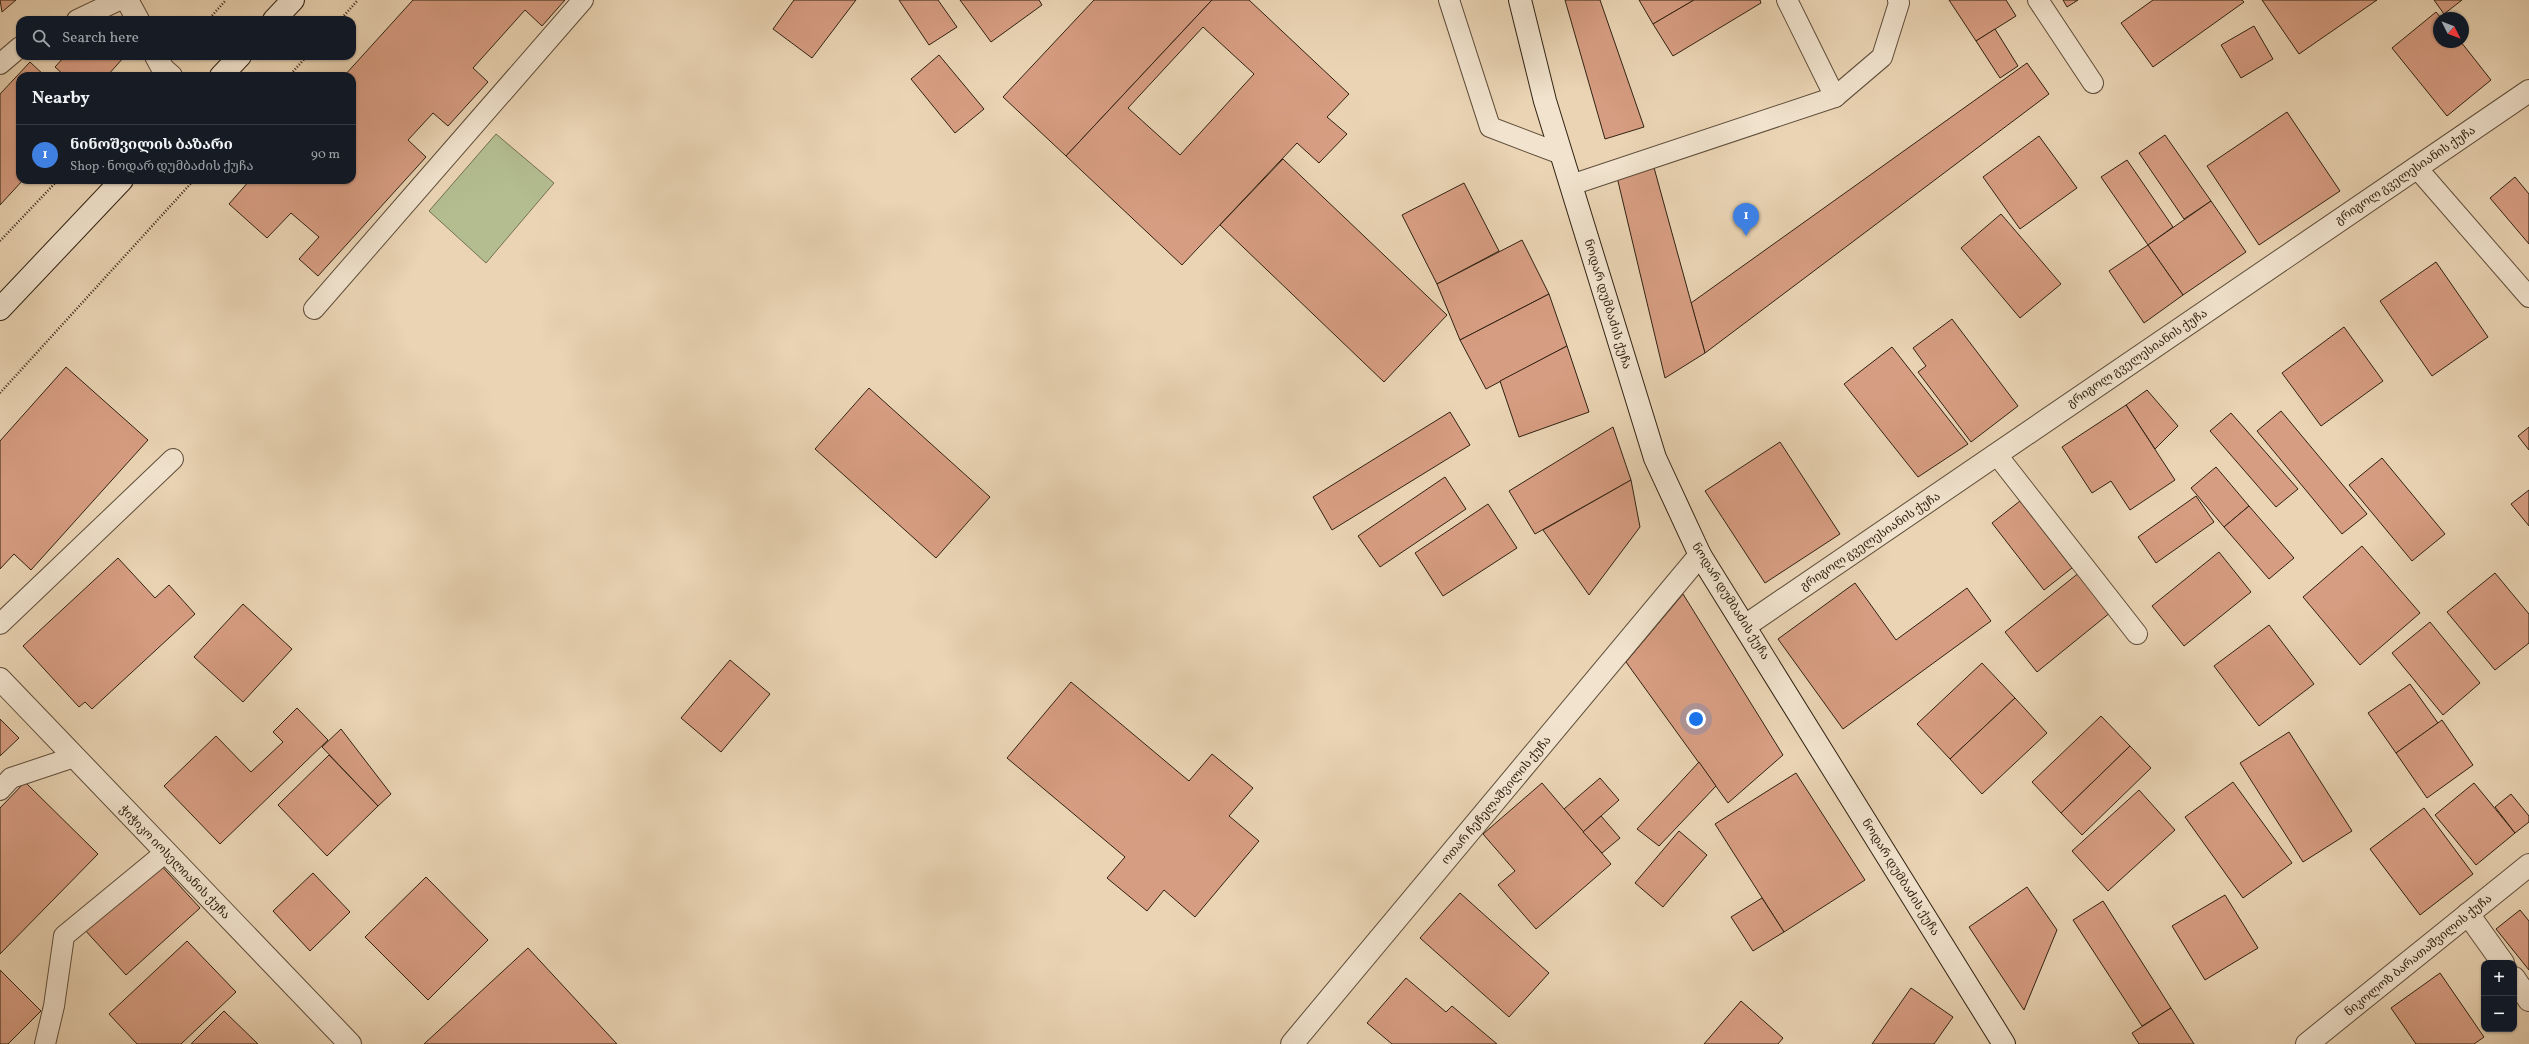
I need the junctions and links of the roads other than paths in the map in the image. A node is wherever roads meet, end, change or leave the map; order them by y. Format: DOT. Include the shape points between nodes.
graph roads {
  1 [pos="119,0"];
  2 [pos="127,0"];
  3 [pos="293,0"];
  4 [pos="583,0"];
  5 [pos="1449,0"];
  6 [pos="1520,0"];
  7 [pos="1787,0"];
  8 [pos="1898,0"];
  9 [pos="2038,0"];
  10 [pos="85,16"];
  11 [pos="136,16"];
  12 [pos="278,16"];
  13 [pos="16,50"];
  14 [pos="158,60"];
  15 [pos="236,60"];
  16 [pos="0,64"];
  17 [pos="166,72"];
  18 [pos="225,72"];
  19 [pos="2093,83"];
  20 [pos="2529,91"];
  21 [pos="1835,97"];
  22 [pos="1561,154"];
  23 [pos="2416,167"];
  24 [pos="118,184"];
  25 [pos="1571,185"];
  26 [pos="2529,297"];
  27 [pos="0,309"];
  28 [pos="314,309"];
  29 [pos="1997,455"];
  30 [pos="173,458"];
  31 [pos="1700,555"];
  32 [pos="0,624"];
  33 [pos="1746,626"];
  34 [pos="2137,634"];
  35 [pos="0,679"];
  36 [pos="74,757"];
  37 [pos="0,790"];
  38 [pos="166,852"];
  39 [pos="2529,865"];
  40 [pos="2468,914"];
  41 [pos="2501,960"];
  42 [pos="2517,982"];
  43 [pos="2529,1000"];
  44 [pos="45,1044"];
  45 [pos="350,1044"];
  46 [pos="1292,1044"];
  47 [pos="2004,1044"];
  48 [pos="2307,1044"];
  1 -- 10 [label="lane"];
  2 -- 11 [label="street"];
  3 -- 12 [label="street"];
  4 -- 28 [label="lane"];
  5 -- 22 [label="lane" via="1490,127"];
  6 -- 22 [label="street, ნოდარ დუმბაძის ქუჩა"];
  7 -- 21 [label="lane"];
  8 -- 21 [label="lane" via="1890,38 1882,58"];
  9 -- 19 [label="lane"];
  13 -- 16 [label="lane"];
  14 -- 17 [label="street"];
  15 -- 18 [label="street"];
  20 -- 23 [label="street, გრიგოლ გველესიანის ქუჩა"];
  21 -- 25 [label="lane"];
  22 -- 25 [label="street, ნოდარ დუმბაძის ქუჩა"];
  23 -- 26 [label="lane"];
  23 -- 29 [label="street, გრიგოლ გველესიანის ქუჩა"];
  24 -- 27 [label="street"];
  25 -- 31 [label="street, ნოდარ დუმბაძის ქუჩა" via="1655,458"];
  29 -- 33 [label="street, გრიგოლ გველესიანის ქუჩა"];
  29 -- 34 [label="lane"];
  30 -- 32 [label="lane"];
  31 -- 33 [label="street, ნოდარ დუმბაძის ქუჩა"];
  31 -- 46 [label="street, ოთარ ჩეჩელაშვილის ქუჩა"];
  33 -- 47 [label="street, ნოდარ დუმბაძის ქუჩა"];
  35 -- 36 [label="street, ჭიჭიკო იოსელიანის ქუჩა"];
  36 -- 37 [label="lane" via="11,778"];
  36 -- 38 [label="street, ჭიჭიკო იოსელიანის ქუჩა"];
  38 -- 44 [label="lane" via="64,936 54,1006"];
  38 -- 45 [label="street, ჭიჭიკო იოსელიანის ქუჩა"];
  39 -- 40 [label="street, ნიკოლოზ ბარათაშვილის ქუჩა"];
  40 -- 41 [label="street"];
  40 -- 48 [label="street, ნიკოლოზ ბარათაშვილის ქუჩა"];
  42 -- 43 [label="street"];
}
